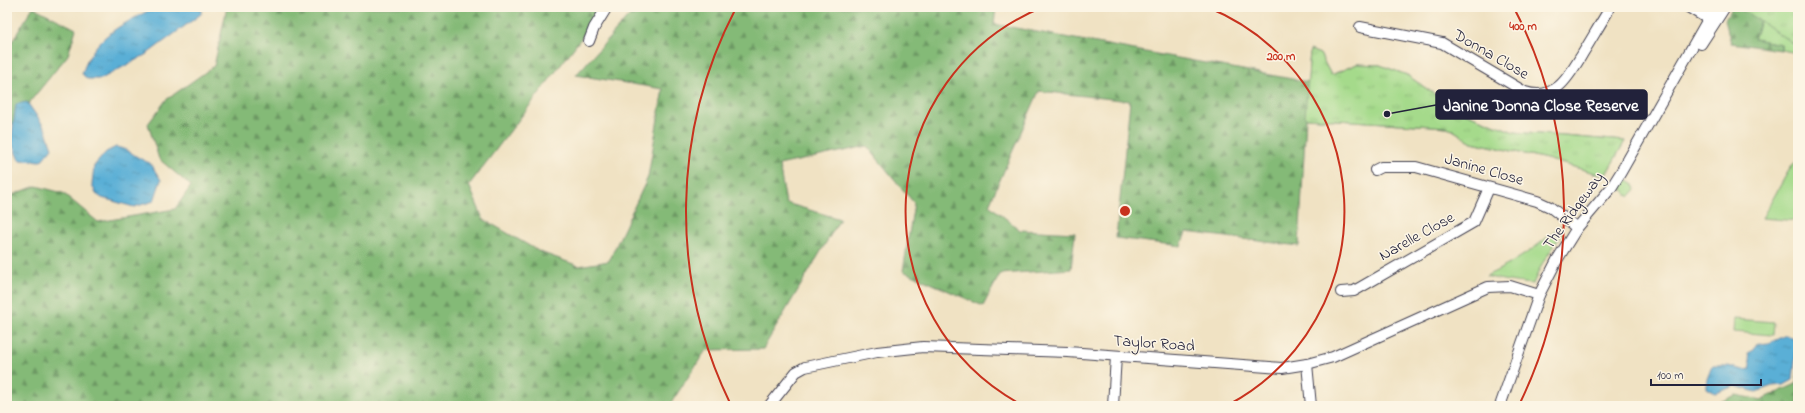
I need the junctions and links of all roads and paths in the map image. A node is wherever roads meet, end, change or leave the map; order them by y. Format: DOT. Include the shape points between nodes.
graph roads {
  1 [pos="606,7"];
  2 [pos="1609,7"];
  3 [pos="1688,7"];
  4 [pos="1720,10"];
  5 [pos="1708,19"];
  6 [pos="1360,28"];
  7 [pos="589,41"];
  8 [pos="1671,86"];
  9 [pos="1375,170"];
  10 [pos="1489,188"];
  11 [pos="1577,228"];
  12 [pos="1341,292"];
  13 [pos="1539,295"];
  14 [pos="1116,356"];
  15 [pos="1307,364"];
  16 [pos="769,406"];
  17 [pos="1113,406"];
  18 [pos="1311,406"];
  19 [pos="1500,406"];
  1 -- 7 [label="street"];
  2 -- 6 [label="street, Donna Close" via="1567,80 1553,90 1534,95 1442,43"];
  3 -- 5 [label="street"];
  4 -- 5 [label="street"];
  4 -- 8 [label="street, The Ridgeway" via="1693,58"];
  5 -- 8 [label="street, The Ridgeway"];
  8 -- 11 [label="street, The Ridgeway" via="1611,188"];
  9 -- 10 [label="street, Janine Close" via="1381,167 1416,167"];
  10 -- 11 [label="street, Janine Close" via="1537,201 1550,207"];
  10 -- 12 [label="street, Narelle Close" via="1474,222 1354,290"];
  11 -- 13 [label="street, The Ridgeway"];
  13 -- 15 [label="street, Taylor Road" via="1510,286 1488,287 1333,357"];
  13 -- 19 [label="street, The Ridgeway"];
  14 -- 15 [label="street, Taylor Road" via="1282,368"];
  14 -- 16 [label="street, Taylor Road" via="923,347 877,352 805,367 796,372"];
  14 -- 17 [label="street"];
  15 -- 18 [label="street"];
}
